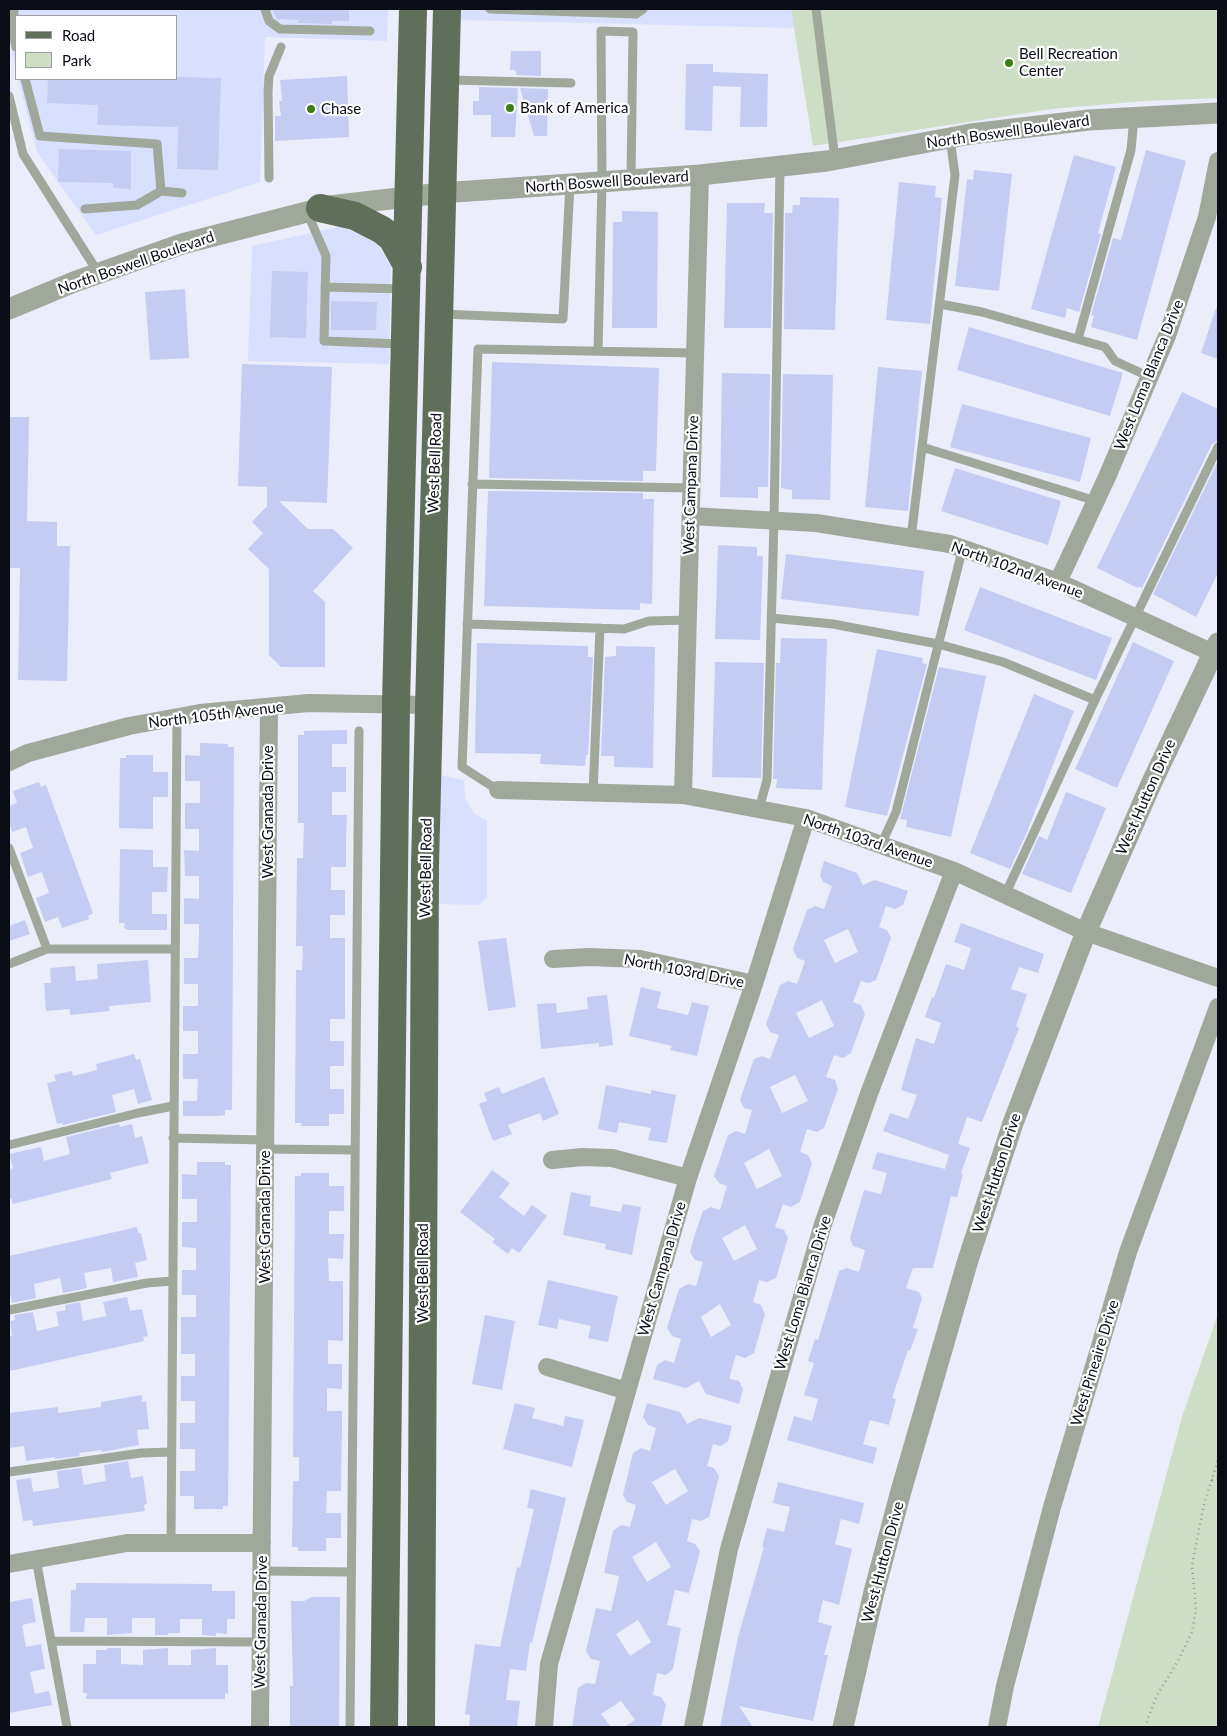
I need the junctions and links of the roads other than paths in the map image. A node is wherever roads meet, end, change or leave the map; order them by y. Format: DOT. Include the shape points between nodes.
graph roads {
  1 [pos="14,9"];
  2 [pos="265,9"];
  3 [pos="412,9"];
  4 [pos="447,9"];
  5 [pos="490,9"];
  6 [pos="643,9"];
  7 [pos="816,9"];
  8 [pos="370,31"];
  9 [pos="15,42"];
  10 [pos="281,47"];
  11 [pos="445,79"];
  12 [pos="25,80"];
  13 [pos="571,83"];
  14 [pos="9,96"];
  15 [pos="1218,112"];
  16 [pos="1134,117"];
  17 [pos="950,138"];
  18 [pos="835,160"];
  19 [pos="1218,161"];
  20 [pos="780,166"];
  21 [pos="700,176"];
  22 [pos="269,178"];
  23 [pos="631,180"];
  24 [pos="602,182"];
  25 [pos="570,184"];
  26 [pos="161,191"];
  27 [pos="182,193"];
  28 [pos="441,193"];
  29 [pos="409,196"];
  30 [pos="85,209"];
  31 [pos="313,210"];
  32 [pos="99,274"];
  33 [pos="407,278"];
  34 [pos="326,287"];
  35 [pos="940,304"];
  36 [pos="9,309"];
  37 [pos="438,314"];
  38 [pos="1078,339"];
  39 [pos="406,344"];
  40 [pos="598,351"];
  41 [pos="695,354"];
  42 [pos="1150,377"];
  43 [pos="922,447"];
  44 [pos="1218,447"];
  45 [pos="472,484"];
  46 [pos="691,488"];
  47 [pos="1096,501"];
  48 [pos="691,516"];
  49 [pos="774,520"];
  50 [pos="911,538"];
  51 [pos="963,547"];
  52 [pos="1058,582"];
  53 [pos="1135,616"];
  54 [pos="771,618"];
  55 [pos="688,620"];
  56 [pos="467,624"];
  57 [pos="600,628"];
  58 [pos="938,644"];
  59 [pos="1216,648"];
  60 [pos="1095,700"];
  61 [pos="396,704"];
  62 [pos="428,705"];
  63 [pos="269,707"];
  64 [pos="177,717"];
  65 [pos="359,731"];
  66 [pos="9,762"];
  67 [pos="498,790"];
  68 [pos="593,792"];
  69 [pos="683,796"];
  70 [pos="759,809"];
  71 [pos="806,818"];
  72 [pos="881,845"];
  73 [pos="9,848"];
  74 [pos="954,871"];
  75 [pos="1005,894"];
  76 [pos="1086,932"];
  77 [pos="47,949"];
  78 [pos="175,949"];
  79 [pos="553,959"];
  80 [pos="9,964"];
  81 [pos="1218,978"];
  82 [pos="754,984"];
  83 [pos="1218,1006"];
  84 [pos="173,1106"];
  85 [pos="173,1138"];
  86 [pos="265,1144"];
  87 [pos="9,1146"];
  88 [pos="355,1150"];
  89 [pos="552,1160"];
  90 [pos="688,1178"];
  91 [pos="172,1281"];
  92 [pos="9,1310"];
  93 [pos="547,1367"];
  94 [pos="627,1391"];
  95 [pos="171,1452"];
  96 [pos="9,1472"];
  97 [pos="262,1543"];
  98 [pos="171,1545"];
  99 [pos="36,1559"];
  100 [pos="9,1564"];
  101 [pos="262,1571"];
  102 [pos="351,1572"];
  103 [pos="51,1640"];
  104 [pos="261,1642"];
  105 [pos="67,1727"];
  106 [pos="260,1727"];
  107 [pos="350,1727"];
  108 [pos="384,1727"];
  109 [pos="421,1727"];
  110 [pos="544,1727"];
  111 [pos="693,1727"];
  112 [pos="843,1727"];
  113 [pos="997,1727"];
  1 -- 9 [label="lane"];
  2 -- 8 [label="lane" via="268,21 280,29"];
  3 -- 29 [label="main road"];
  4 -- 11 [label="main road, West Bell Road"];
  5 -- 6 [label="lane" via="636,14"];
  7 -- 18 [label="lane"];
  10 -- 22 [label="lane" via="269,76"];
  11 -- 13 [label="lane"];
  11 -- 28 [label="main road, West Bell Road"];
  12 -- 26 [label="lane" via="40,136 157,144"];
  14 -- 32 [label="lane" via="23,154"];
  15 -- 16 [label="street, North Boswell Boulevard"];
  16 -- 17 [label="street, North Boswell Boulevard"];
  16 -- 38 [label="lane" via="1131,150"];
  17 -- 18 [label="street, North Boswell Boulevard"];
  17 -- 35 [label="lane" via="955,175"];
  18 -- 20 [label="street, North Boswell Boulevard"];
  19 -- 42 [label="street, West Loma Blanca Drive" via="1207,217"];
  20 -- 21 [label="street, North Boswell Boulevard"];
  20 -- 49 [label="lane"];
  21 -- 23 [label="street, North Boswell Boulevard"];
  21 -- 41 [label="street, West Campana Drive"];
  23 -- 24 [label="street, North Boswell Boulevard"];
  23 -- 24 [label="lane" via="633,32 601,31"];
  24 -- 25 [label="street, North Boswell Boulevard"];
  24 -- 40 [label="lane"];
  25 -- 28 [label="street, North Boswell Boulevard"];
  25 -- 37 [label="lane" via="563,319"];
  26 -- 27 [label="lane"];
  26 -- 30 [label="lane" via="137,205"];
  28 -- 29 [label="street, North Boswell Boulevard"];
  28 -- 37 [label="main road, West Bell Road"];
  29 -- 31 [label="street, North Boswell Boulevard"];
  29 -- 33 [label="main road"];
  31 -- 32 [label="street, North Boswell Boulevard" via="182,244"];
  31 -- 33 [label="main road" via="355,216 382,230 392,238"];
  31 -- 34 [label="lane" via="326,256"];
  32 -- 36 [label="street, North Boswell Boulevard"];
  33 -- 34 [label="lane"];
  33 -- 39 [label="main road"];
  34 -- 39 [label="lane" via="324,341"];
  35 -- 38 [label="lane" via="982,312"];
  35 -- 43 [label="lane"];
  37 -- 62 [label="main road, West Bell Road"];
  38 -- 42 [label="lane" via="1105,346 1115,361"];
  39 -- 61 [label="main road"];
  40 -- 41 [label="lane"];
  40 -- 45 [label="lane" via="478,349"];
  41 -- 46 [label="street, West Campana Drive"];
  42 -- 47 [label="street, West Loma Blanca Drive"];
  43 -- 47 [label="lane"];
  43 -- 50 [label="lane"];
  44 -- 53 [label="lane"];
  45 -- 46 [label="lane"];
  45 -- 56 [label="lane"];
  46 -- 48 [label="street, West Campana Drive"];
  47 -- 52 [label="street, West Loma Blanca Drive"];
  48 -- 49 [label="street, North 102nd Avenue"];
  48 -- 55 [label="street, West Campana Drive"];
  49 -- 50 [label="street, North 102nd Avenue"];
  49 -- 54 [label="lane"];
  50 -- 51 [label="street, North 102nd Avenue"];
  51 -- 52 [label="street, North 102nd Avenue"];
  51 -- 58 [label="lane"];
  52 -- 53 [label="street, North 102nd Avenue"];
  53 -- 59 [label="street, North 102nd Avenue"];
  53 -- 60 [label="lane"];
  54 -- 58 [label="lane" via="833,624"];
  54 -- 70 [label="lane" via="767,780"];
  55 -- 57 [label="lane" via="649,621 624,629"];
  55 -- 69 [label="street, West Campana Drive"];
  56 -- 57 [label="lane"];
  56 -- 67 [label="lane" via="462,767"];
  57 -- 68 [label="lane"];
  58 -- 60 [label="lane" via="1003,662"];
  58 -- 72 [label="lane" via="896,812"];
  59 -- 76 [label="street, West Hutton Drive"];
  60 -- 75 [label="lane"];
  61 -- 62 [label="street, North 105th Avenue"];
  61 -- 63 [label="street, North 105th Avenue" via="309,703"];
  61 -- 108 [label="main road"];
  62 -- 109 [label="main road, West Bell Road"];
  63 -- 64 [label="street, North 105th Avenue"];
  63 -- 86 [label="street, West Granada Drive"];
  64 -- 66 [label="street, North 105th Avenue" via="129,726"];
  64 -- 78 [label="lane"];
  65 -- 88 [label="lane"];
  67 -- 68 [label="street, North 103rd Avenue"];
  68 -- 69 [label="street, North 103rd Avenue"];
  69 -- 70 [label="street, North 103rd Avenue"];
  70 -- 71 [label="street, North 103rd Avenue"];
  71 -- 72 [label="street, North 103rd Avenue"];
  71 -- 82 [label="street, West Campana Drive"];
  72 -- 74 [label="street, North 103rd Avenue"];
  73 -- 77 [label="lane"];
  74 -- 75 [label="street, North 103rd Avenue"];
  74 -- 111 [label="street, West Loma Blanca Drive" via="823,1224 729,1549"];
  75 -- 76 [label="street, North 103rd Avenue"];
  76 -- 81 [label="street, North 103rd Avenue"];
  76 -- 112 [label="street, West Hutton Drive" via="1013,1123 968,1260 874,1592"];
  77 -- 78 [label="lane"];
  77 -- 80 [label="lane"];
  78 -- 84 [label="lane"];
  79 -- 82 [label="street, North 103rd Drive" via="640,959"];
  82 -- 90 [label="street, West Campana Drive"];
  83 -- 113 [label="street, West Pineaire Drive" via="1128,1252 1052,1507"];
  84 -- 85 [label="lane"];
  84 -- 87 [label="lane"];
  85 -- 86 [label="lane"];
  85 -- 91 [label="lane"];
  86 -- 88 [label="lane"];
  86 -- 97 [label="street, West Granada Drive"];
  88 -- 102 [label="lane"];
  89 -- 90 [label="street" via="612,1158"];
  90 -- 94 [label="street, West Campana Drive"];
  91 -- 92 [label="lane" via="147,1282"];
  91 -- 95 [label="lane"];
  93 -- 94 [label="street"];
  94 -- 110 [label="street, West Campana Drive" via="549,1664"];
  95 -- 96 [label="lane" via="142,1453"];
  95 -- 98 [label="lane"];
  97 -- 98 [label="street"];
  97 -- 101 [label="street, West Granada Drive"];
  98 -- 99 [label="street" via="127,1543"];
  99 -- 100 [label="street"];
  99 -- 103 [label="lane"];
  101 -- 102 [label="lane"];
  101 -- 104 [label="street, West Granada Drive"];
  102 -- 107 [label="lane"];
  103 -- 104 [label="lane"];
  103 -- 105 [label="lane"];
  104 -- 106 [label="street, West Granada Drive"];
}
